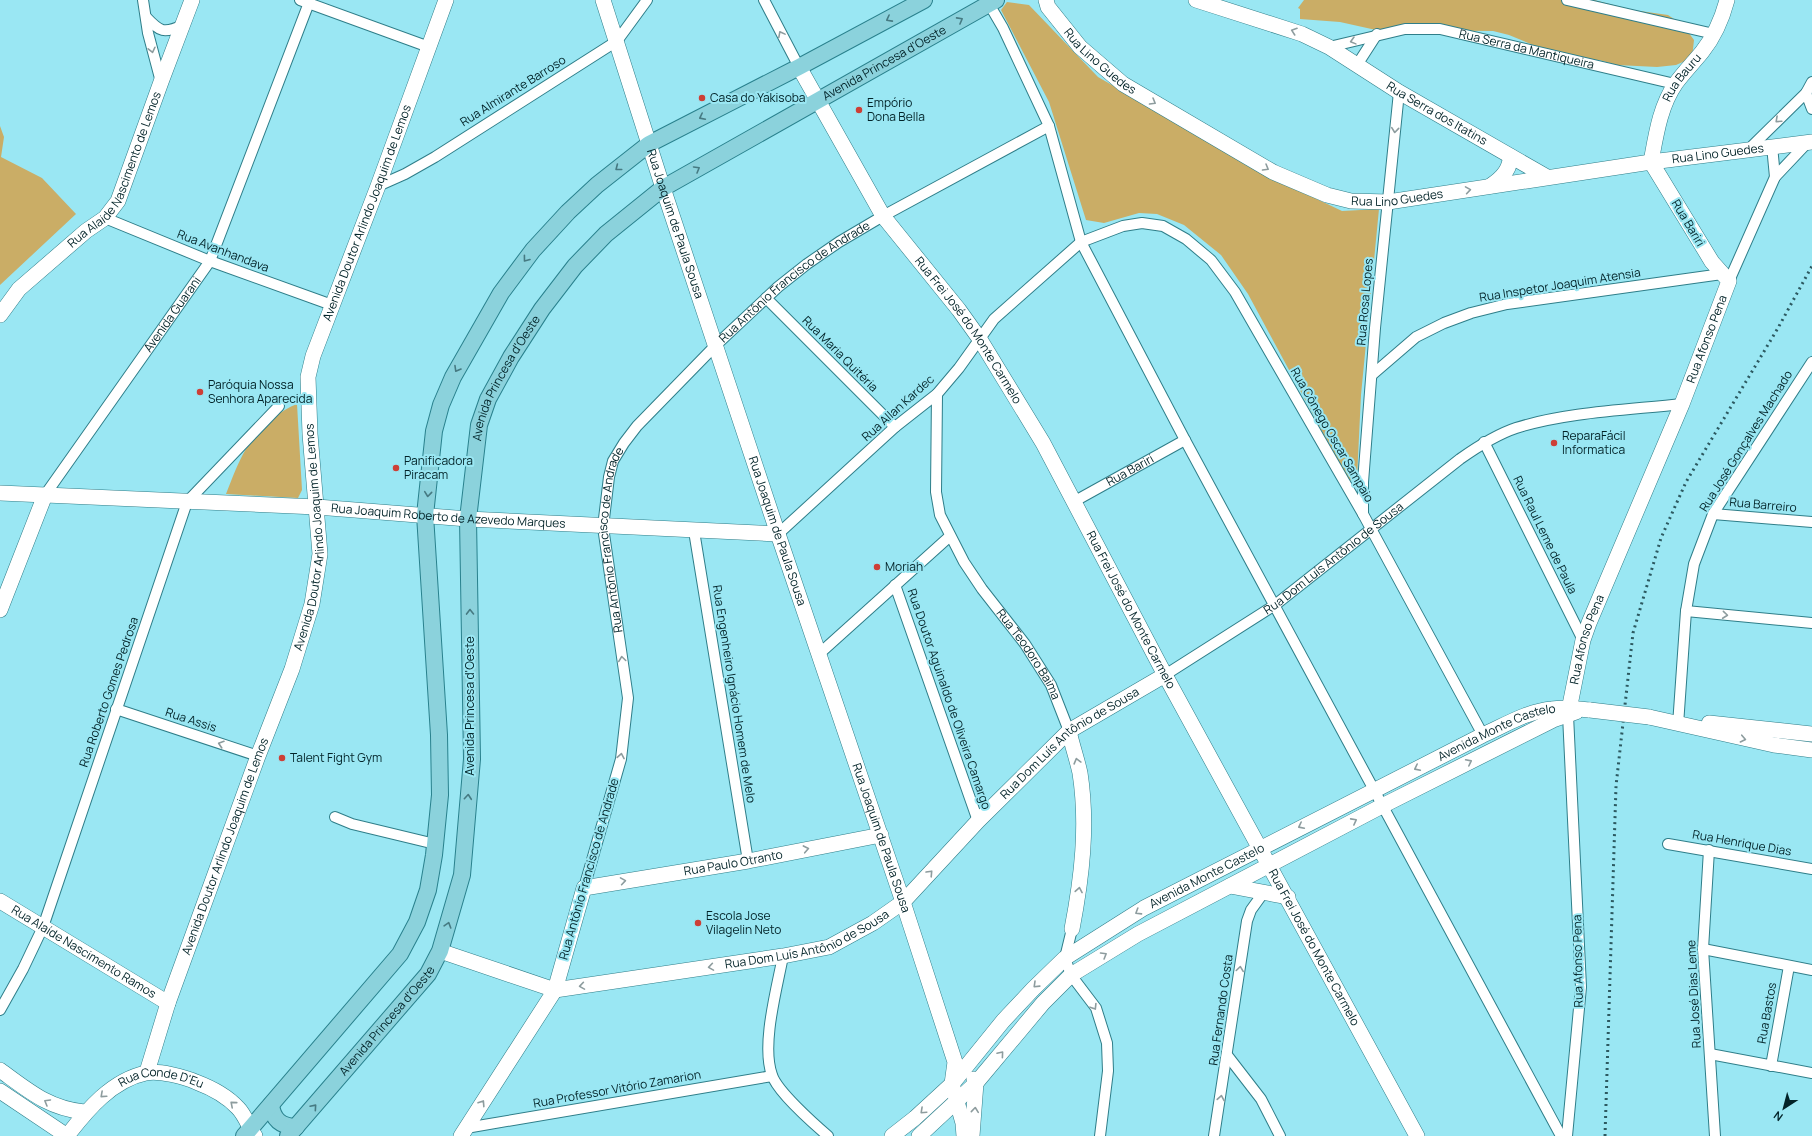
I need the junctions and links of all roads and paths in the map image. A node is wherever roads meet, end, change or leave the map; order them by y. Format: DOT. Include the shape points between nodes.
graph roads {
  1 [pos="142,0"];
  2 [pos="192,0"];
  3 [pos="446,0"];
  4 [pos="603,0"];
  5 [pos="647,0"];
  6 [pos="764,0"];
  7 [pos="924,0"];
  8 [pos="1046,0"];
  9 [pos="1196,0"];
  10 [pos="1567,0"];
  11 [pos="1728,0"];
  12 [pos="306,1"];
  13 [pos="992,2"];
  14 [pos="146,17"];
  15 [pos="183,25"];
  16 [pos="1377,34"];
  17 [pos="1714,34"];
  18 [pos="618,41"];
  19 [pos="428,47"];
  20 [pos="1329,47"];
  21 [pos="1357,65"];
  22 [pos="799,67"];
  23 [pos="161,82"];
  24 [pos="1812,82"];
  25 [pos="1675,84"];
  26 [pos="1399,92"];
  27 [pos="1806,93"];
  28 [pos="817,101"];
  29 [pos="1812,110"];
  30 [pos="1049,126"];
  31 [pos="1810,142"];
  32 [pos="649,144"];
  33 [pos="1772,146"];
  34 [pos="1750,148"];
  35 [pos="1510,156"];
  36 [pos="1651,162"];
  37 [pos="1775,177"];
  38 [pos="1547,178"];
  39 [pos="378,186"];
  40 [pos="1489,186"];
  41 [pos="663,188"];
  42 [pos="1388,202"];
  43 [pos="883,216"];
  44 [pos="105,218"];
  45 [pos="1123,226"];
  46 [pos="1081,242"];
  47 [pos="210,261"];
  48 [pos="1726,278"];
  49 [pos="766,298"];
  50 [pos="332,305"];
  51 [pos="0,315"];
  52 [pos="979,338"];
  53 [pos="716,345"];
  54 [pos="1812,362"];
  55 [pos="1373,374"];
  56 [pos="937,394"];
  57 [pos="1682,404"];
  58 [pos="279,406"];
  59 [pos="895,428"];
  60 [pos="1185,440"];
  61 [pos="1484,442"];
  62 [pos="0,492"];
  63 [pos="45,495"];
  64 [pos="1075,501"];
  65 [pos="187,502"];
  66 [pos="317,507"];
  67 [pos="1363,514"];
  68 [pos="1713,514"];
  69 [pos="426,515"];
  70 [pos="468,519"];
  71 [pos="1812,522"];
  72 [pos="603,526"];
  73 [pos="1371,529"];
  74 [pos="694,531"];
  75 [pos="778,534"];
  76 [pos="950,537"];
  77 [pos="895,585"];
  78 [pos="1275,605"];
  79 [pos="0,610"];
  80 [pos="1686,611"];
  81 [pos="1812,623"];
  82 [pos="1583,640"];
  83 [pos="819,654"];
  84 [pos="1166,675"];
  85 [pos="116,709"];
  86 [pos="1577,711"];
  87 [pos="1678,722"];
  88 [pos="1069,731"];
  89 [pos="1812,734"];
  90 [pos="1483,735"];
  91 [pos="1812,750"];
  92 [pos="258,756"];
  93 [pos="1374,789"];
  94 [pos="1382,806"];
  95 [pos="335,817"];
  96 [pos="978,821"];
  97 [pos="881,835"];
  98 [pos="435,844"];
  99 [pos="1668,844"];
  100 [pos="1260,848"];
  101 [pos="1710,850"];
  102 [pos="748,861"];
  103 [pos="1270,865"];
  104 [pos="1812,869"];
  105 [pos="1230,886"];
  106 [pos="584,888"];
  107 [pos="1264,892"];
  108 [pos="1288,897"];
  109 [pos="0,901"];
  110 [pos="904,902"];
  111 [pos="43,927"];
  112 [pos="1072,929"];
  113 [pos="1703,949"];
  114 [pos="440,951"];
  115 [pos="783,956"];
  116 [pos="1065,958"];
  117 [pos="1789,966"];
  118 [pos="1812,970"];
  119 [pos="1071,976"];
  120 [pos="555,990"];
  121 [pos="168,1003"];
  122 [pos="0,1010"];
  123 [pos="1710,1054"];
  124 [pos="1227,1055"];
  125 [pos="961,1064"];
  126 [pos="1771,1066"];
  127 [pos="0,1070"];
  128 [pos="147,1072"];
  129 [pos="1812,1073"];
  130 [pos="772,1076"];
  131 [pos="976,1083"];
  132 [pos="952,1084"];
  133 [pos="0,1091"];
  134 [pos="957,1102"];
  135 [pos="271,1105"];
  136 [pos="84,1112"];
  137 [pos="292,1131"];
  138 [pos="464,1132"];
  139 [pos="250,1134"];
  140 [pos="67,1136"];
  141 [pos="828,1136"];
  142 [pos="892,1136"];
  143 [pos="919,1136"];
  144 [pos="964,1136"];
  145 [pos="972,1136"];
  146 [pos="1100,1136"];
  147 [pos="1214,1136"];
  148 [pos="1280,1136"];
  149 [pos="1417,1136"];
  150 [pos="1561,1136"];
  151 [pos="1567,1136"];
  152 [pos="1715,1136"];
  1 -- 14 [label="street"];
  2 -- 15 [label="main road, Rua Alaide Nascimento de Lemos"];
  3 -- 19 [label="main road, Avenida Doutor Arlindo Joaquim de Lemos"];
  4 -- 18 [label="main road, Rua Joaquim de Paula Sousa"];
  5 -- 18 [label="street, Rua Almirante Barroso"];
  22 -- 6 [label="street, one-way"];
  7 -- 22 [label="main road, one-way"];
  8 -- 42 [label="main road, Rua Lino Guedes, one-way" via="1048,7 1080,48 1123,84 1273,172 1327,195 1351,201"];
  20 -- 9 [label="main road, one-way" via="1302,34"];
  10 -- 17 [label="street"];
  11 -- 17 [label="main road, Rua Bauru"];
  12 -- 19 [label="street"];
  12 -- 47 [label="street, Avenida Guarani"];
  28 -- 13 [label="main road, Avenida Princesa d'Oeste, one-way"];
  13 -- 30 [label="street"];
  14 -- 15 [label="street" via="157,28 168,31"];
  14 -- 23 [label="street, one-way"];
  15 -- 23 [label="main road, Rua Alaide Nascimento de Lemos"];
  16 -- 20 [label="street, Rua Serra da Mantiqueira, one-way"];
  16 -- 21 [label="street"];
  16 -- 25 [label="street, Rua Serra da Mantiqueira" via="1405,29 1440,29"];
  17 -- 25 [label="main road, Rua Bauru"];
  18 -- 32 [label="main road, Rua Joaquim de Paula Sousa"];
  18 -- 39 [label="street, Rua Almirante Barroso" via="435,157"];
  19 -- 39 [label="main road, Avenida Doutor Arlindo Joaquim de Lemos"];
  20 -- 21 [label="main road, Rua Serra dos Itatins"];
  21 -- 26 [label="main road, Rua Serra dos Itatins"];
  22 -- 28 [label="main road, Rua Frei José do Monte Carmelo"];
  22 -- 32 [label="main road, one-way"];
  23 -- 44 [label="main road, Rua Alaide Nascimento de Lemos" via="118,201"];
  24 -- 27 [label="street"];
  25 -- 36 [label="main road, Rua Bauru" via="1664,106"];
  26 -- 35 [label="main road, Rua Serra dos Itatins"];
  26 -- 42 [label="street, Rua Rosa Lopes, one-way"];
  27 -- 29 [label="street"];
  27 -- 34 [label="street, one-way"];
  41 -- 28 [label="main road, Avenida Princesa d'Oeste, one-way"];
  28 -- 43 [label="main road, Rua Frei José do Monte Carmelo"];
  30 -- 43 [label="street, Rua Antônio Francisco de Andrade"];
  30 -- 46 [label="street"];
  31 -- 33 [label="main road, Rua Lino Guedes"];
  31 -- 37 [label="street, Rua Afonso Pena"];
  32 -- 41 [label="main road, Rua Joaquim de Paula Sousa"];
  32 -- 69 [label="main road, one-way" via="597,184 568,212 533,250 501,293 452,377 441,405 434,431"];
  33 -- 34 [label="main road, Rua Lino Guedes"];
  33 -- 37 [label="street, Rua Afonso Pena"];
  34 -- 36 [label="main road, Rua Lino Guedes"];
  35 -- 38 [label="main road, Rua Serra dos Itatins"];
  35 -- 40 [label="main road" via="1511,163 1507,171"];
  36 -- 38 [label="main road, Rua Lino Guedes"];
  36 -- 48 [label="main road, Rua Bariri" via="1706,254"];
  37 -- 48 [label="street, Rua Afonso Pena"];
  38 -- 40 [label="main road, Rua Lino Guedes"];
  39 -- 50 [label="main road, Avenida Doutor Arlindo Joaquim de Lemos"];
  42 -- 40 [label="main road, Rua Lino Guedes, one-way"];
  41 -- 53 [label="main road, Rua Joaquim de Paula Sousa"];
  41 -- 70 [label="main road, Avenida Princesa d'Oeste" via="606,234 575,266 542,309 512,357 488,399 479,425"];
  42 -- 55 [label="street, Rua Rosa Lopes" via="1375,328"];
  43 -- 49 [label="street, Rua Antônio Francisco de Andrade" via="807,264"];
  43 -- 52 [label="main road, Rua Frei José do Monte Carmelo"];
  44 -- 47 [label="street, Rua Avanhandava"];
  44 -- 51 [label="main road, Rua Alaide Nascimento de Lemos" via="86,231 19,289"];
  45 -- 46 [label="street, Rua Allan Kardec"];
  45 -- 67 [label="street, Rua Cônego Oscar Sampaio" via="1142,223 1163,226 1186,239 1211,260 1235,292"];
  46 -- 52 [label="street, Rua Allan Kardec" via="994,319"];
  46 -- 60 [label="street"];
  47 -- 50 [label="street, Rua Avanhandava"];
  47 -- 63 [label="street, Avenida Guarani"];
  48 -- 55 [label="street, Rua Inspetor Joaquim Atensia" via="1507,304 1471,313 1416,337"];
  48 -- 57 [label="main road, Rua Afonso Pena"];
  49 -- 53 [label="street, Rua Antônio Francisco de Andrade"];
  49 -- 59 [label="street, Rua Maria Quitéria"];
  50 -- 66 [label="main road, Avenida Doutor Arlindo Joaquim de Lemos" via="313,356 308,378"];
  52 -- 56 [label="street, Rua Allan Kardec"];
  52 -- 64 [label="main road, Rua Frei José do Monte Carmelo" via="1043,442"];
  53 -- 72 [label="street, Rua Antônio Francisco de Andrade" via="637,426 624,443 613,461"];
  53 -- 75 [label="main road, Rua Joaquim de Paula Sousa"];
  54 -- 68 [label="street, Rua José Gonçalves Machado"];
  55 -- 67 [label="street, Rua Rosa Lopes" via="1363,482"];
  56 -- 59 [label="street, Rua Allan Kardec"];
  56 -- 76 [label="street, Rua Teodoro Baima" via="936,492 940,515"];
  57 -- 61 [label="street, Rua Dom Luís Antônio de Sousa" via="1556,420 1515,428"];
  57 -- 82 [label="main road, Rua Afonso Pena"];
  58 -- 65 [label="street, Rua Roberto Gomes Pedrosa"];
  59 -- 75 [label="street, Rua Allan Kardec"];
  60 -- 64 [label="street, Rua Bariri"];
  60 -- 78 [label="street"];
  61 -- 73 [label="street, Rua Dom Luís Antônio de Sousa"];
  61 -- 82 [label="street, Rua Raul Leme de Paula"];
  62 -- 63 [label="main road, Rua Joaquim Roberto de Azevedo Marques"];
  63 -- 65 [label="main road, Rua Joaquim Roberto de Azevedo Marques"];
  63 -- 79 [label="main road, Avenida Guarani"];
  64 -- 84 [label="main road, Rua Frei José do Monte Carmelo"];
  65 -- 66 [label="main road, Rua Joaquim Roberto de Azevedo Marques"];
  65 -- 85 [label="street, Rua Roberto Gomes Pedrosa"];
  66 -- 69 [label="main road, Rua Joaquim Roberto de Azevedo Marques"];
  66 -- 92 [label="main road, Avenida Doutor Arlindo Joaquim de Lemos" via="320,554 312,604 292,669"];
  67 -- 73 [label="street, Rua Cônego Oscar Sampaio"];
  68 -- 71 [label="street, Rua Barreiro"];
  68 -- 80 [label="street, Rua José Gonçalves Machado" via="1694,564"];
  69 -- 70 [label="main road, Rua Joaquim Roberto de Azevedo Marques"];
  69 -- 98 [label="main road" via="439,735 440,795"];
  70 -- 72 [label="main road, Rua Joaquim Roberto de Azevedo Marques"];
  114 -- 70 [label="main road, Avenida Princesa d'Oeste, one-way" via="462,875 472,759"];
  72 -- 74 [label="main road, Rua Joaquim Roberto de Azevedo Marques"];
  106 -- 72 [label="street, Rua Antônio Francisco de Andrade, one-way" via="621,759 628,698"];
  73 -- 78 [label="street, Rua Dom Luís Antônio de Sousa"];
  73 -- 90 [label="street, Rua Cônego Oscar Sampaio"];
  74 -- 75 [label="main road, Rua Joaquim Roberto de Azevedo Marques"];
  74 -- 102 [label="street, Rua Engenheiro Ignácio Homem de Melo"];
  75 -- 83 [label="main road, Rua Joaquim de Paula Sousa"];
  76 -- 77 [label="street"];
  76 -- 88 [label="street, Rua Teodoro Baima" via="982,589 1025,644 1051,685"];
  77 -- 83 [label="street"];
  77 -- 96 [label="street, Rua Doutor Aguinaldo de Oliveira Camargo"];
  78 -- 84 [label="street, Rua Dom Luís Antônio de Sousa"];
  78 -- 93 [label="street"];
  80 -- 81 [label="street, one-way"];
  80 -- 87 [label="street, Rua José Gonçalves Machado"];
  82 -- 86 [label="main road, Rua Afonso Pena"];
  83 -- 97 [label="main road, Rua Joaquim de Paula Sousa"];
  84 -- 88 [label="main road, Rua Dom Luís Antônio de Sousa"];
  84 -- 100 [label="main road, Rua Frei José do Monte Carmelo"];
  92 -- 85 [label="street, Rua Assis, one-way"];
  85 -- 111 [label="street, Rua Roberto Gomes Pedrosa"];
  86 -- 87 [label="main road, Avenida Monte Castelo, bridge"];
  86 -- 90 [label="main road, Avenida Monte Castelo" via="1551,709 1527,715"];
  94 -- 86 [label="main road, Avenida Monte Castelo, one-way" via="1553,720"];
  86 -- 151 [label="street, Rua Afonso Pena" via="1581,987"];
  87 -- 89 [label="main road"];
  87 -- 91 [label="main road, one-way" via="1774,745"];
  88 -- 96 [label="main road, Rua Dom Luís Antônio de Sousa"];
  112 -- 88 [label="main road, Rua Teodoro Baima, one-way" via="1081,882 1084,845 1080,772"];
  90 -- 93 [label="main road, Avenida Monte Castelo, one-way"];
  92 -- 121 [label="main road, Avenida Doutor Arlindo Joaquim de Lemos"];
  93 -- 94 [label="street"];
  93 -- 100 [label="main road, Avenida Monte Castelo, one-way"];
  103 -- 94 [label="main road, Avenida Monte Castelo, one-way"];
  94 -- 150 [label="street"];
  95 -- 98 [label="street" via="352,824"];
  110 -- 96 [label="main road, Rua Dom Luís Antônio de Sousa, one-way"];
  102 -- 97 [label="main road, Rua Paulo Otranto, one-way"];
  97 -- 110 [label="main road, Rua Joaquim de Paula Sousa"];
  98 -- 135 [label="main road" via="428,890 400,954"];
  99 -- 101 [label="street, Rua Henrique Dias"];
  100 -- 103 [label="main road, Rua Frei José do Monte Carmelo"];
  100 -- 116 [label="main road, Avenida Monte Castelo, one-way" via="1144,908"];
  101 -- 104 [label="street, Rua Henrique Dias"];
  101 -- 113 [label="street, Rua José Dias Leme"];
  106 -- 102 [label="main road, Rua Paulo Otranto, one-way"];
  103 -- 105 [label="main road, Avenida Monte Castelo"];
  103 -- 108 [label="main road, Rua Frei José do Monte Carmelo"];
  105 -- 107 [label="main road"];
  119 -- 105 [label="main road, Avenida Monte Castelo, one-way" via="1138,934"];
  106 -- 120 [label="main road, Rua Antônio Francisco de Andrade"];
  107 -- 108 [label="main road"];
  124 -- 107 [label="street, Rua Fernando Costa, one-way" via="1246,921"];
  108 -- 149 [label="main road, Rua Frei José do Monte Carmelo"];
  109 -- 111 [label="main road, Rua Alaíde Nascimento Ramos"];
  110 -- 115 [label="main road, Rua Dom Luís Antônio de Sousa" via="873,923 829,947"];
  110 -- 125 [label="main road, Rua Joaquim de Paula Sousa"];
  111 -- 121 [label="main road, Rua Alaíde Nascimento Ramos"];
  111 -- 122 [label="street, Rua Roberto Gomes Pedrosa"];
  112 -- 116 [label="street"];
  113 -- 117 [label="street"];
  113 -- 123 [label="street, Rua José Dias Leme"];
  114 -- 120 [label="main road, Rua Dom Luís Antônio de Sousa"];
  137 -- 114 [label="main road, Avenida Princesa d'Oeste, one-way" via="428,974"];
  115 -- 120 [label="main road, Rua Dom Luís Antônio de Sousa, one-way"];
  115 -- 130 [label="street" via="770,1030 769,1057"];
  116 -- 119 [label="street"];
  116 -- 125 [label="main road, Avenida Monte Castelo, one-way"];
  117 -- 118 [label="street"];
  117 -- 126 [label="street, Rua Bastos"];
  131 -- 119 [label="main road, Avenida Monte Castelo, one-way" via="1044,1003"];
  119 -- 146 [label="street, one-way" via="1096,1008 1107,1043 1108,1071"];
  138 -- 120 [label="main road, Rua Antônio Francisco de Andrade, one-way"];
  121 -- 128 [label="main road, Avenida Doutor Arlindo Joaquim de Lemos"];
  123 -- 126 [label="street"];
  123 -- 152 [label="street, Rua José Dias Leme"];
  147 -- 124 [label="street, Rua Fernando Costa, one-way"];
  124 -- 148 [label="street" via="1261,1100"];
  125 -- 131 [label="main road, Rua Joaquim de Paula Sousa"];
  125 -- 132 [label="main road, Avenida Monte Castelo"];
  126 -- 129 [label="street"];
  136 -- 127 [label="main road, one-way" via="49,1104"];
  128 -- 136 [label="main road, Rua Conde D'Eu, one-way" via="108,1091"];
  139 -- 128 [label="main road, Rua Conde D'Eu, one-way" via="238,1108 215,1090 186,1078"];
  130 -- 138 [label="street, Rua Professor Vitório Zamarion"];
  130 -- 141 [label="street" via="794,1105"];
  131 -- 134 [label="main road, Avenida Monte Castelo"];
  145 -- 131 [label="main road, one-way"];
  132 -- 134 [label="main road"];
  132 -- 142 [label="main road, Avenida Monte Castelo, one-way"];
  133 -- 140 [label="main road"];
  134 -- 143 [label="main road, Avenida Monte Castelo"];
  134 -- 144 [label="main road" via="964,1126"];
  135 -- 137 [label="main road" via="278,1122"];
  135 -- 139 [label="main road"];
  136 -- 140 [label="main road, Rua Conde D'Eu"];
}
